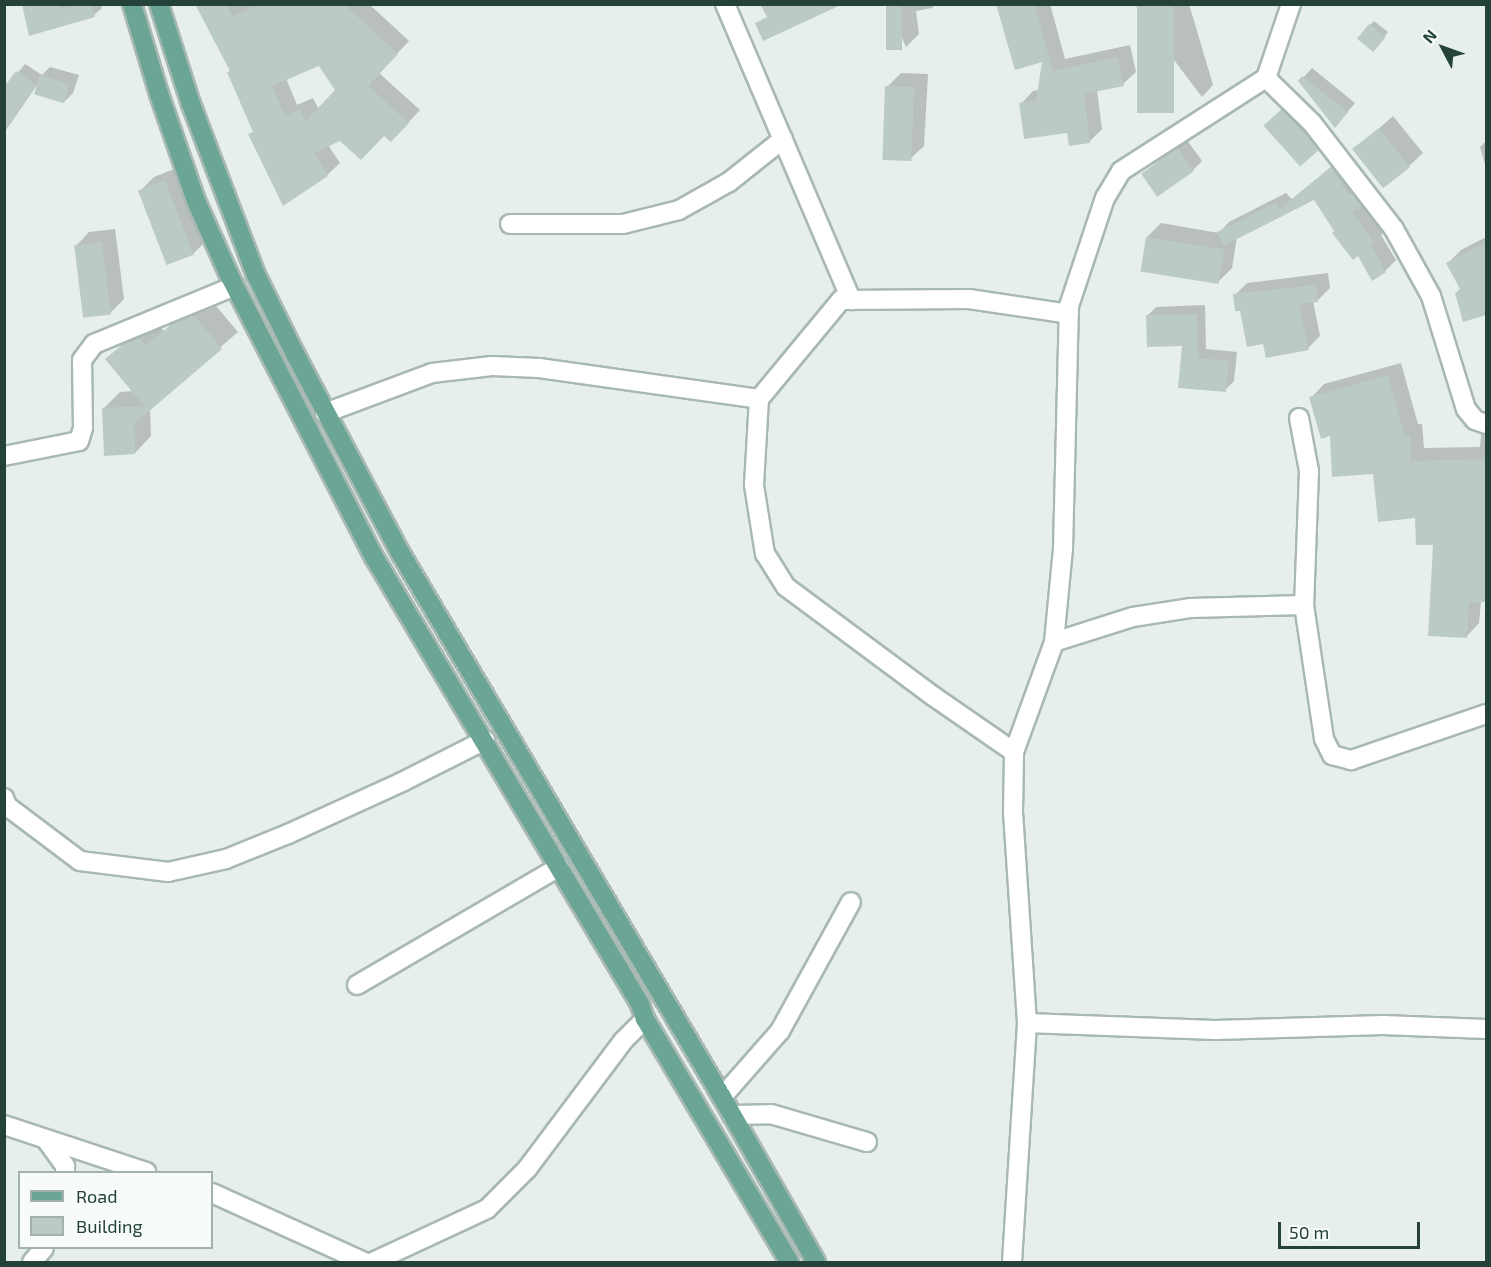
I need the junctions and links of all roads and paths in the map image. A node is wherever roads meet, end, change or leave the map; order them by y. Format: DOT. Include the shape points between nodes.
graph roads {
  1 [pos="132,4"];
  2 [pos="159,4"];
  3 [pos="725,4"];
  4 [pos="1291,4"];
  5 [pos="1266,78"];
  6 [pos="783,139"];
  7 [pos="510,224"];
  8 [pos="235,286"];
  9 [pos="851,300"];
  10 [pos="1069,314"];
  11 [pos="759,399"];
  12 [pos="326,412"];
  13 [pos="1299,418"];
  14 [pos="1486,424"];
  15 [pos="4,456"];
  16 [pos="1304,605"];
  17 [pos="1054,642"];
  18 [pos="1486,714"];
  19 [pos="485,740"];
  20 [pos="1014,752"];
  21 [pos="4,798"];
  22 [pos="559,867"];
  23 [pos="851,902"];
  24 [pos="357,985"];
  25 [pos="645,1019"];
  26 [pos="1027,1023"];
  27 [pos="1486,1029"];
  28 [pos="722,1097"];
  29 [pos="732,1115"];
  30 [pos="4,1125"];
  31 [pos="47,1141"];
  32 [pos="867,1142"];
  33 [pos="65,1171"];
  34 [pos="140,1171"];
  35 [pos="213,1193"];
  36 [pos="43,1249"];
  37 [pos="32,1263"];
  38 [pos="364,1263"];
  39 [pos="372,1263"];
  40 [pos="789,1263"];
  41 [pos="816,1263"];
  42 [pos="1012,1263"];
  1 -- 8 [label="main road" via="196,201"];
  2 -- 12 [label="main road" via="191,104 256,276"];
  3 -- 6 [label="street"];
  4 -- 5 [label="street"];
  5 -- 10 [label="street" via="1121,171 1105,198"];
  5 -- 14 [label="street" via="1312,123 1394,229 1431,296 1466,409 1475,420"];
  6 -- 7 [label="street" via="729,182 679,210 623,224"];
  6 -- 9 [label="street"];
  8 -- 15 [label="street" via="94,344 82,360 83,428 79,441"];
  8 -- 19 [label="main road" via="374,557"];
  9 -- 10 [label="street" via="969,299"];
  9 -- 11 [label="street" via="841,300"];
  10 -- 17 [label="street" via="1063,549"];
  11 -- 12 [label="street" via="539,368 492,366 432,373"];
  11 -- 20 [label="street" via="754,485 765,554 786,587"];
  12 -- 28 [label="main road" via="402,554"];
  13 -- 16 [label="street" via="1309,471"];
  16 -- 17 [label="street" via="1191,608 1133,617"];
  16 -- 18 [label="street" via="1324,739 1332,755 1351,760"];
  17 -- 20 [label="street"];
  19 -- 21 [label="street" via="278,838 226,859 168,872 80,861 7,806"];
  19 -- 22 [label="main road"];
  20 -- 26 [label="street" via="1013,812"];
  22 -- 24 [label="street"];
  22 -- 25 [label="main road" via="640,1004"];
  23 -- 28 [label="street" via="780,1031"];
  25 -- 39 [label="street" via="624,1040 527,1169 488,1209"];
  25 -- 40 [label="main road"];
  26 -- 27 [label="street" via="1215,1030 1383,1025"];
  26 -- 42 [label="street"];
  28 -- 29 [label="main road"];
  29 -- 32 [label="street" via="771,1114"];
  29 -- 41 [label="main road"];
  30 -- 31 [label="street"];
  31 -- 33 [label="street"];
  31 -- 34 [label="street"];
  35 -- 38 [label="street"];
  36 -- 37 [label="street"];
}
